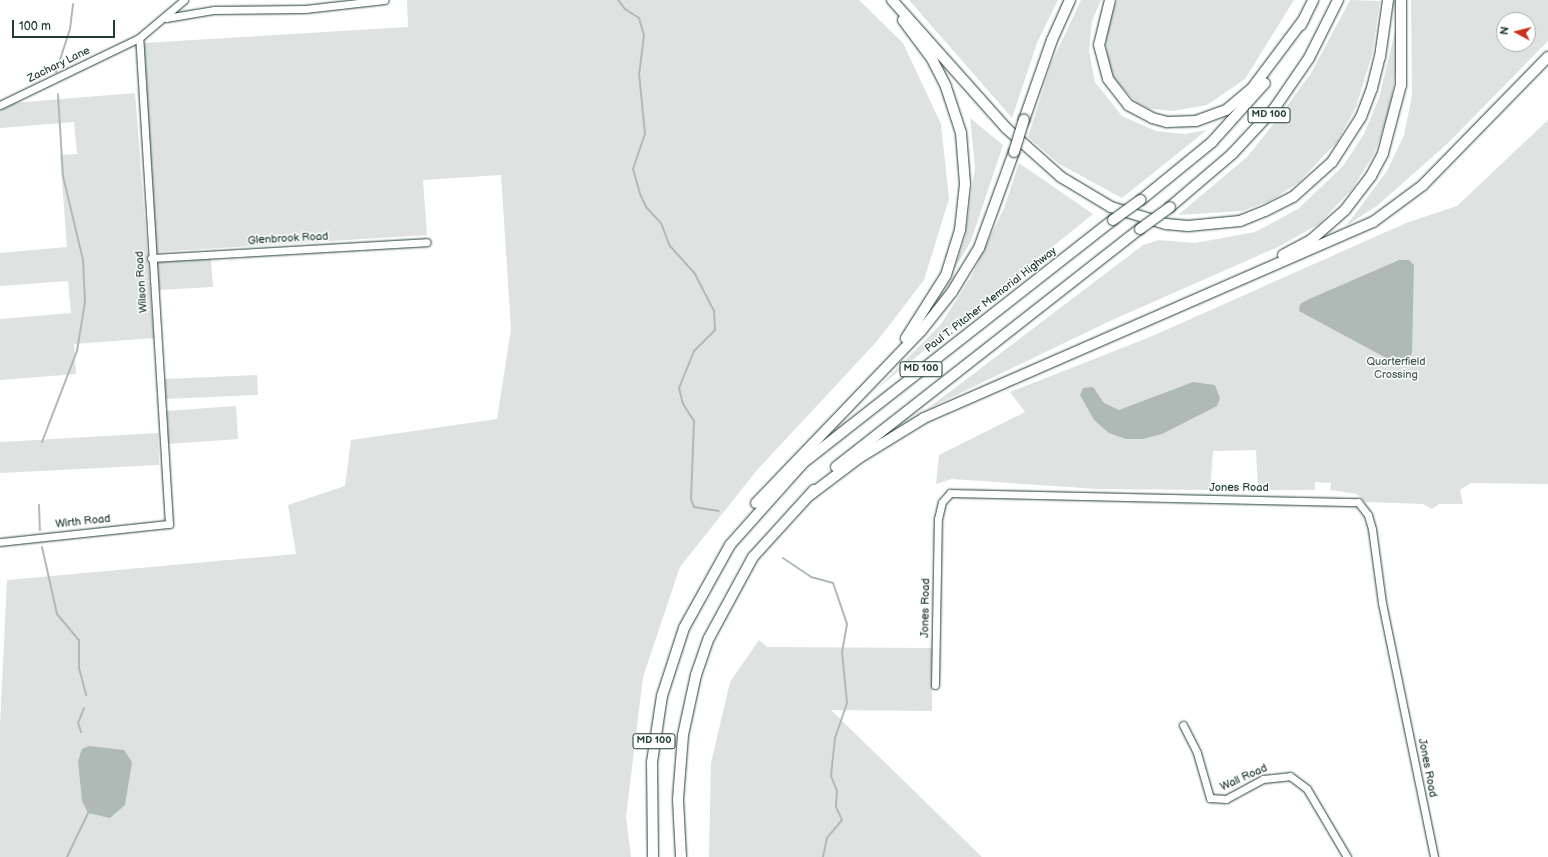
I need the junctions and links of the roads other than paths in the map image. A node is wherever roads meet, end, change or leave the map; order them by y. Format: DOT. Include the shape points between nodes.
graph roads {
  1 [pos="184,0"];
  2 [pos="384,0"];
  3 [pos="887,0"];
  4 [pos="892,0"];
  5 [pos="1070,0"];
  6 [pos="1110,0"];
  7 [pos="1313,0"];
  8 [pos="1338,0"];
  9 [pos="1388,0"];
  10 [pos="1401,0"];
  11 [pos="166,18"];
  12 [pos="1304,19"];
  13 [pos="139,38"];
  14 [pos="1548,57"];
  15 [pos="0,105"];
  16 [pos="427,242"];
  17 [pos="151,258"];
  18 [pos="1201,296"];
  19 [pos="875,378"];
  20 [pos="810,495"];
  21 [pos="169,524"];
  22 [pos="0,542"];
  23 [pos="716,566"];
  24 [pos="936,685"];
  25 [pos="1184,725"];
  26 [pos="653,857"];
  27 [pos="681,857"];
  28 [pos="1347,857"];
  29 [pos="1434,857"];
  1 -- 11 [label="street, Zachary Lane"];
  2 -- 11 [label="street" via="305,9 214,10"];
  3 -- 19 [label="highway" via="932,59 946,87 961,132 966,184 960,230 946,275 923,317"];
  4 -- 9 [label="highway" via="1006,128 1062,177 1110,207 1166,224 1188,226 1240,220 1265,211 1293,197 1332,162 1361,117 1372,88 1380,58"];
  5 -- 19 [label="highway, bridge" via="1052,40 992,216 966,271 921,331"];
  6 -- 12 [label="highway" via="1099,45 1108,79 1128,105 1152,118 1167,122 1196,121 1226,110 1253,87"];
  7 -- 12 [label="highway, Paul T. Pitcher Memorial Highway / MD 100"];
  8 -- 20 [label="highway, MD 100, bridge" via="1309,58 1274,109 1232,154 1170,207 854,452"];
  10 -- 18 [label="highway" via="1398,108 1383,153 1371,176 1345,210 1311,240"];
  11 -- 13 [label="street, Zachary Lane"];
  12 -- 23 [label="highway, Paul T. Pitcher Memorial Highway / MD 100, bridge" via="1271,74 1231,123 1140,200 803,463 748,520"];
  13 -- 15 [label="street, Zachary Lane"];
  13 -- 17 [label="street, Wilson Road"];
  14 -- 18 [label="highway" via="1423,185 1391,210 1353,232"];
  16 -- 17 [label="street, Glenbrook Road"];
  17 -- 21 [label="street, Wilson Road"];
  18 -- 20 [label="highway" via="924,418 859,458"];
  19 -- 23 [label="highway" via="771,484 744,518"];
  20 -- 27 [label="highway, MD 100" via="753,557 723,608 696,675 679,765"];
  21 -- 22 [label="street, Wirth Road"];
  23 -- 26 [label="highway, Paul T. Pitcher Memorial Highway / MD 100" via="684,628 662,696 652,762"];
  24 -- 29 [label="street, Jones Road" via="938,519 942,502 950,493 1358,502 1364,507 1372,529 1382,603"];
  25 -- 28 [label="street, Wall Road" via="1197,753 1210,798 1226,799 1263,779 1290,776 1307,789"];
}
